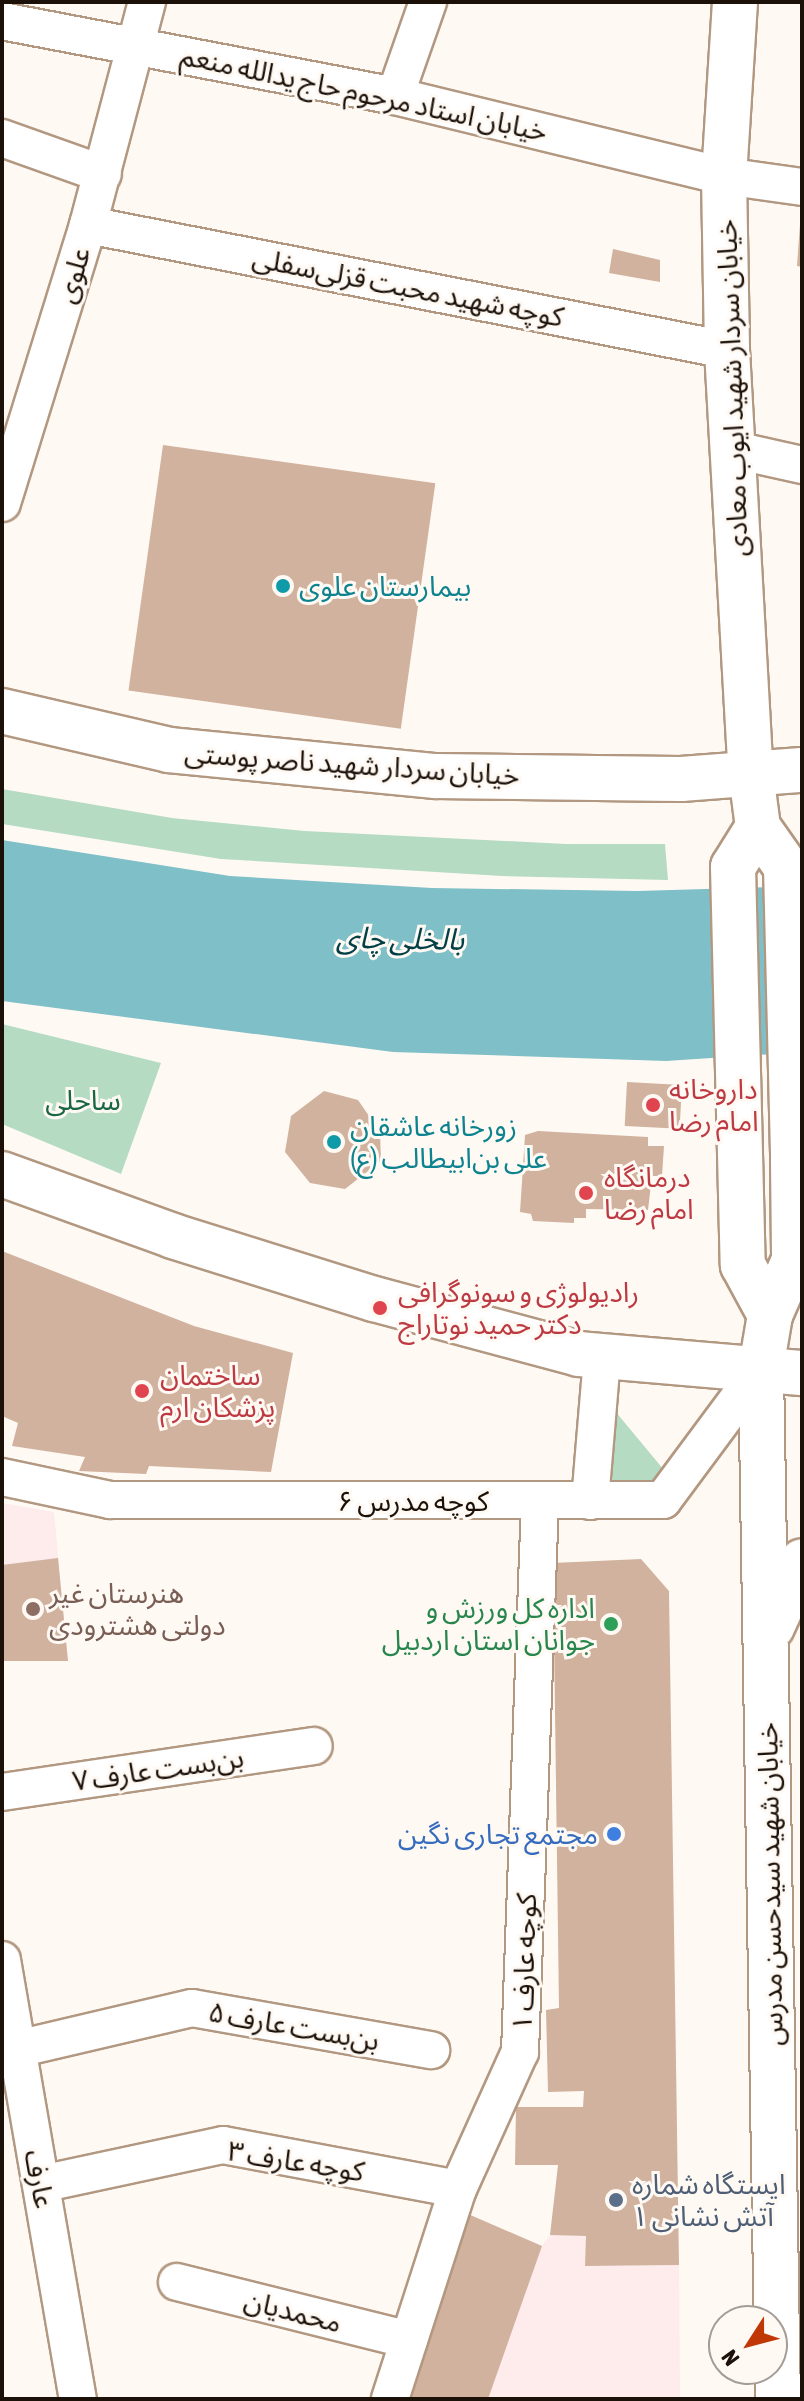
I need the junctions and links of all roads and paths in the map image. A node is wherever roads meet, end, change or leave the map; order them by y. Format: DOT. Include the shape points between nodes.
graph roads {
  1 [pos="147,2"];
  2 [pos="428,2"];
  3 [pos="735,2"];
  4 [pos="21,16"];
  5 [pos="135,44"];
  6 [pos="395,96"];
  7 [pos="2,138"];
  8 [pos="103,174"];
  9 [pos="724,176"];
  10 [pos="802,187"];
  11 [pos="88,225"];
  12 [pos="727,350"];
  13 [pos="735,450"];
  14 [pos="802,465"];
  15 [pos="2,503"];
  16 [pos="2,711"];
  17 [pos="802,770"];
  18 [pos="751,774"];
  19 [pos="758,827"];
  20 [pos="2,1174"];
  21 [pos="770,1315"];
  22 [pos="602,1357"];
  23 [pos="782,1371"];
  24 [pos="2,1477"];
  25 [pos="540,1501"];
  26 [pos="590,1501"];
  27 [pos="802,1561"];
  28 [pos="766,1644"];
  29 [pos="314,1746"];
  30 [pos="2,1792"];
  31 [pos="2,1960"];
  32 [pos="17,2049"];
  33 [pos="431,2050"];
  34 [pos="788,2156"];
  35 [pos="41,2184"];
  36 [pos="458,2189"];
  37 [pos="177,2282"];
  38 [pos="409,2340"];
  39 [pos="78,2399"];
  40 [pos="390,2399"];
  41 [pos="778,2399"];
  1 -- 5 [label="street, علوی"];
  2 -- 6 [label="street"];
  3 -- 9 [label="main road, خیابان سردار شهید ایوب معادی"];
  4 -- 5 [label="street, خیابان استاد مرحوم حاج یدالله منعم"];
  5 -- 6 [label="street, خیابان استاد مرحوم حاج یدالله منعم"];
  5 -- 8 [label="street, علوی"];
  6 -- 9 [label="street, خیابان استاد مرحوم حاج یدالله منعم"];
  7 -- 8 [label="street"];
  8 -- 11 [label="street, علوی"];
  9 -- 10 [label="street, خیابان استاد مرحوم حاج یدالله منعم"];
  9 -- 12 [label="main road, خیابان سردار شهید ایوب معادی"];
  11 -- 12 [label="street, کوچه شهید محبت قزلی‌سفلی"];
  11 -- 15 [label="street, علوی"];
  12 -- 13 [label="main road, خیابان سردار شهید ایوب معادی"];
  13 -- 14 [label="street"];
  13 -- 18 [label="main road, خیابان سردار شهید ایوب معادی"];
  16 -- 18 [label="main road, خیابان سردار شهید ناصر پوستی" via="169,750 436,776 681,779"];
  17 -- 18 [label="main road, خیابان سردار شهید ناصر پوستی"];
  18 -- 19 [label="main road, خیابان سردار شهید ایوب معادی"];
  19 -- 21 [label="main road" via="733,876 743,1265"];
  19 -- 21 [label="main road, خیابان شهید سیدحسن مدرس" via="786,867 794,1260"];
  20 -- 22 [label="main road" via="173,1236 374,1299"];
  21 -- 23 [label="main road, خیابان شهید سیدحسن مدرس"];
  22 -- 23 [label="main road"];
  22 -- 26 [label="street"];
  23 -- 26 [label="street, کوچه مدرس ۶" via="663,1500"];
  23 -- 28 [label="main road, خیابان شهید سیدحسن مدرس"];
  24 -- 25 [label="street, کوچه مدرس ۶" via="110,1500"];
  25 -- 26 [label="street, کوچه مدرس ۶"];
  25 -- 36 [label="street, کوچه عارف ۱" via="520,2052"];
  27 -- 28 [label="main road"];
  28 -- 34 [label="main road, خیابان شهید سیدحسن مدرس"];
  29 -- 30 [label="street, بن‌بست عارف ۷"];
  31 -- 32 [label="street, عارف"];
  32 -- 33 [label="street, بن‌بست عارف ۵" via="192,2008"];
  32 -- 35 [label="street, عارف"];
  34 -- 41 [label="main road, خیابان شهید سیدحسن مدرس"];
  35 -- 36 [label="street, کوچه عارف ۳" via="223,2145"];
  35 -- 39 [label="street, عارف"];
  36 -- 38 [label="street, کوچه عارف ۱"];
  37 -- 38 [label="street, محمدیان"];
  38 -- 40 [label="street, کوچه عارف ۱"];
}
